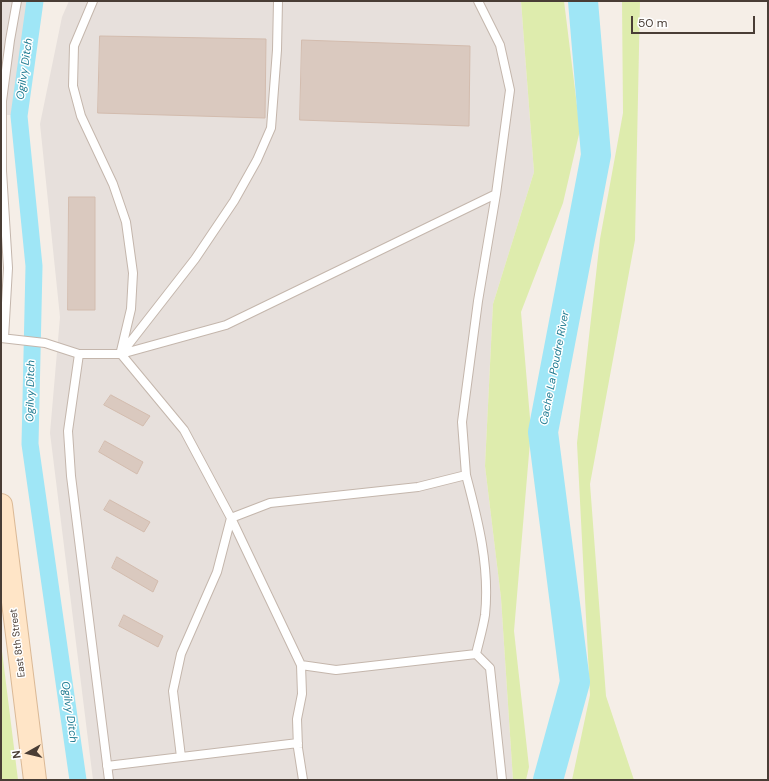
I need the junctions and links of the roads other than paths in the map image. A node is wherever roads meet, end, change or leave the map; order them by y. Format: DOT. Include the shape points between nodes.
graph roads {
  1 [pos="17,1"];
  2 [pos="93,1"];
  3 [pos="278,1"];
  4 [pos="478,1"];
  5 [pos="496,194"];
  6 [pos="2,338"];
  7 [pos="79,354"];
  8 [pos="121,354"];
  9 [pos="466,474"];
  10 [pos="1,505"];
  11 [pos="231,518"];
  12 [pos="476,654"];
  13 [pos="301,664"];
  14 [pos="298,743"];
  15 [pos="181,757"];
  16 [pos="107,766"];
  17 [pos="35,780"];
  18 [pos="109,780"];
  19 [pos="303,780"];
  20 [pos="502,780"];
  1 -- 6 [label="lane" via="2,101 2,171 8,268"];
  2 -- 8 [label="lane" via="74,46 73,86 81,116 114,184 126,222 133,273 131,308"];
  3 -- 8 [label="lane" via="271,128 257,160 234,201 195,259"];
  4 -- 5 [label="lane" via="500,45 510,90"];
  5 -- 8 [label="lane" via="226,325"];
  5 -- 9 [label="lane" via="478,301 462,422"];
  6 -- 7 [label="lane" via="45,343"];
  7 -- 8 [label="lane"];
  7 -- 16 [label="lane" via="68,431 71,476"];
  8 -- 11 [label="lane" via="184,430"];
  9 -- 11 [label="lane" via="418,487 270,503"];
  9 -- 12 [label="lane" via="480,526 486,575 485,615"];
  10 -- 17 [label="main road, East 8th Street"];
  11 -- 13 [label="lane"];
  11 -- 15 [label="lane" via="217,572 181,654 173,691"];
  12 -- 13 [label="lane" via="336,670"];
  12 -- 20 [label="lane" via="490,668"];
  13 -- 14 [label="lane" via="302,694"];
  14 -- 15 [label="lane"];
  14 -- 19 [label="lane"];
  15 -- 16 [label="lane"];
  16 -- 18 [label="lane"];
}
